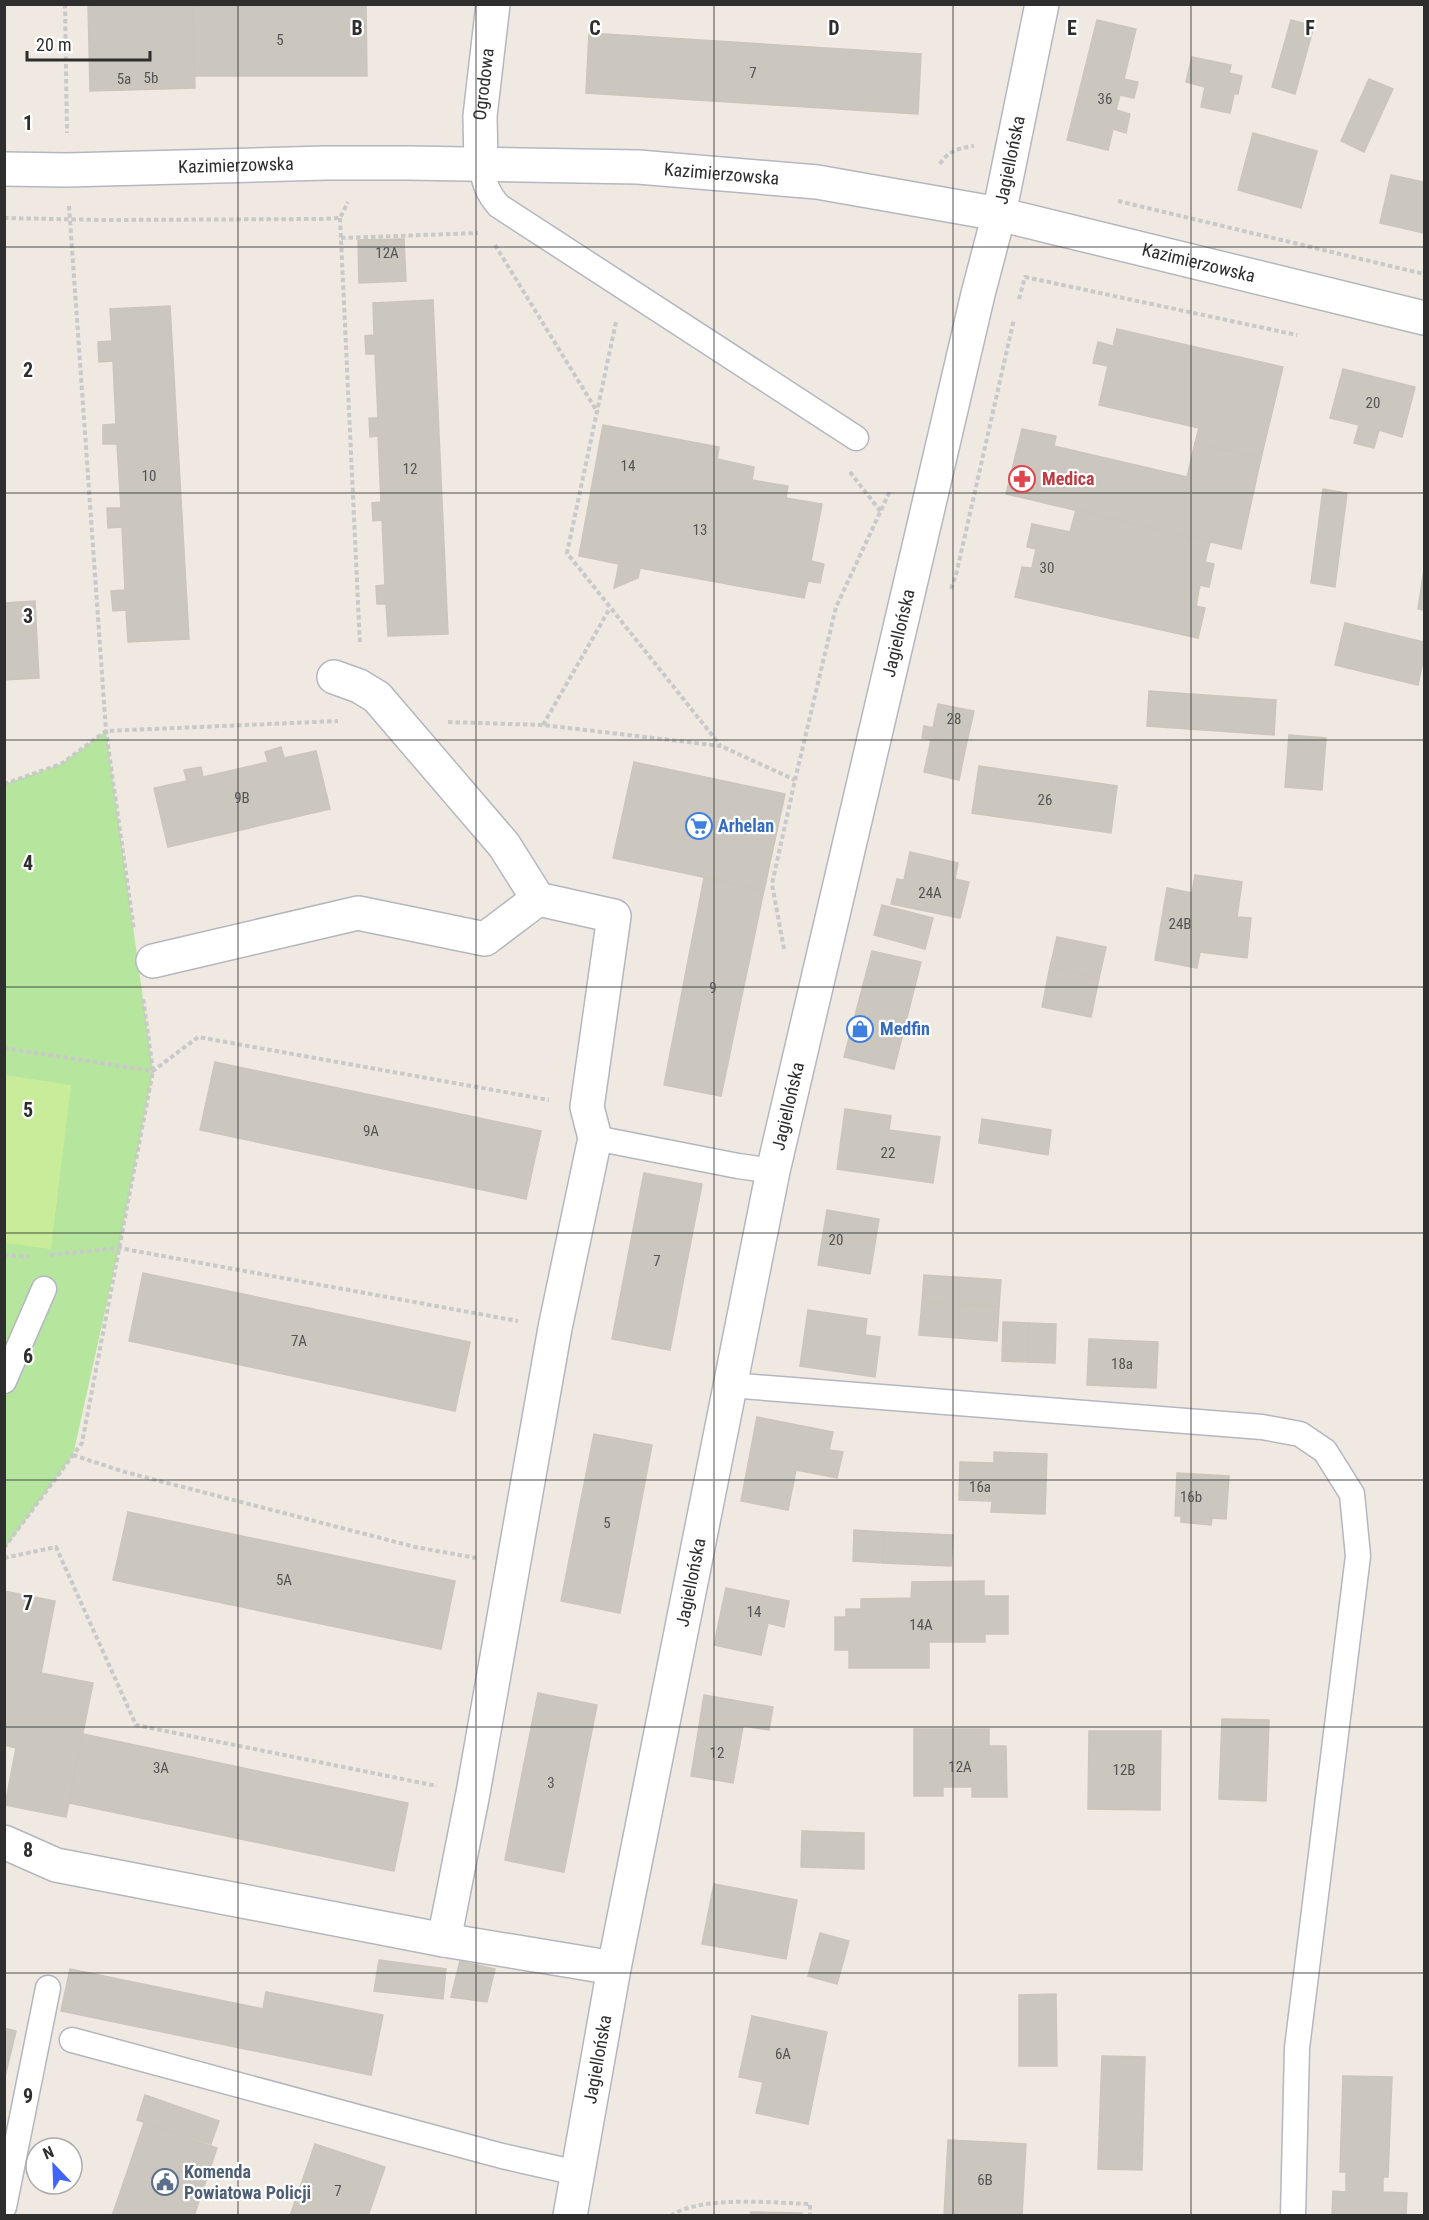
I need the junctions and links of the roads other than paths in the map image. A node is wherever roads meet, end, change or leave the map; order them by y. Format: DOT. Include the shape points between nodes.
graph roads {
  1 [pos="493,4"];
  2 [pos="1042,4"];
  3 [pos="481,165"];
  4 [pos="4,169"];
  5 [pos="999,214"];
  6 [pos="1425,318"];
  7 [pos="856,438"];
  8 [pos="334,677"];
  9 [pos="538,899"];
  10 [pos="144,950"];
  11 [pos="591,1122"];
  12 [pos="773,1171"];
  13 [pos="44,1289"];
  14 [pos="4,1381"];
  15 [pos="729,1384"];
  16 [pos="4,1842"];
  17 [pos="444,1940"];
  18 [pos="614,1968"];
  19 [pos="48,1988"];
  20 [pos="72,2040"];
  21 [pos="577,2173"];
  22 [pos="4,2207"];
  23 [pos="570,2216"];
  24 [pos="1293,2216"];
  1 -- 3 [label="street, Ogrodowa" via="480,116"];
  2 -- 5 [label="street, Jagiellońska"];
  3 -- 4 [label="street, Kazimierzowska" via="326,163"];
  3 -- 5 [label="street, Kazimierzowska" via="638,167 817,182"];
  3 -- 7 [label="lane" via="484,183 499,206"];
  5 -- 6 [label="street, Kazimierzowska"];
  5 -- 12 [label="street, Jagiellońska"];
  8 -- 9 [label="street" via="377,697 504,845"];
  9 -- 10 [label="street" via="485,939 358,913"];
  9 -- 11 [label="street" via="614,916"];
  11 -- 12 [label="lane" via="738,1166"];
  11 -- 17 [label="street"];
  12 -- 15 [label="street, Jagiellońska"];
  13 -- 14 [label="lane"];
  15 -- 18 [label="street, Jagiellońska"];
  15 -- 24 [label="lane" via="1262,1427 1300,1434 1325,1451 1352,1494 1358,1556 1297,2048"];
  16 -- 17 [label="street" via="56,1865"];
  17 -- 18 [label="street"];
  18 -- 21 [label="street, Jagiellońska"];
  19 -- 22 [label="lane"];
  20 -- 21 [label="lane"];
  21 -- 23 [label="street, Jagiellońska"];
}
